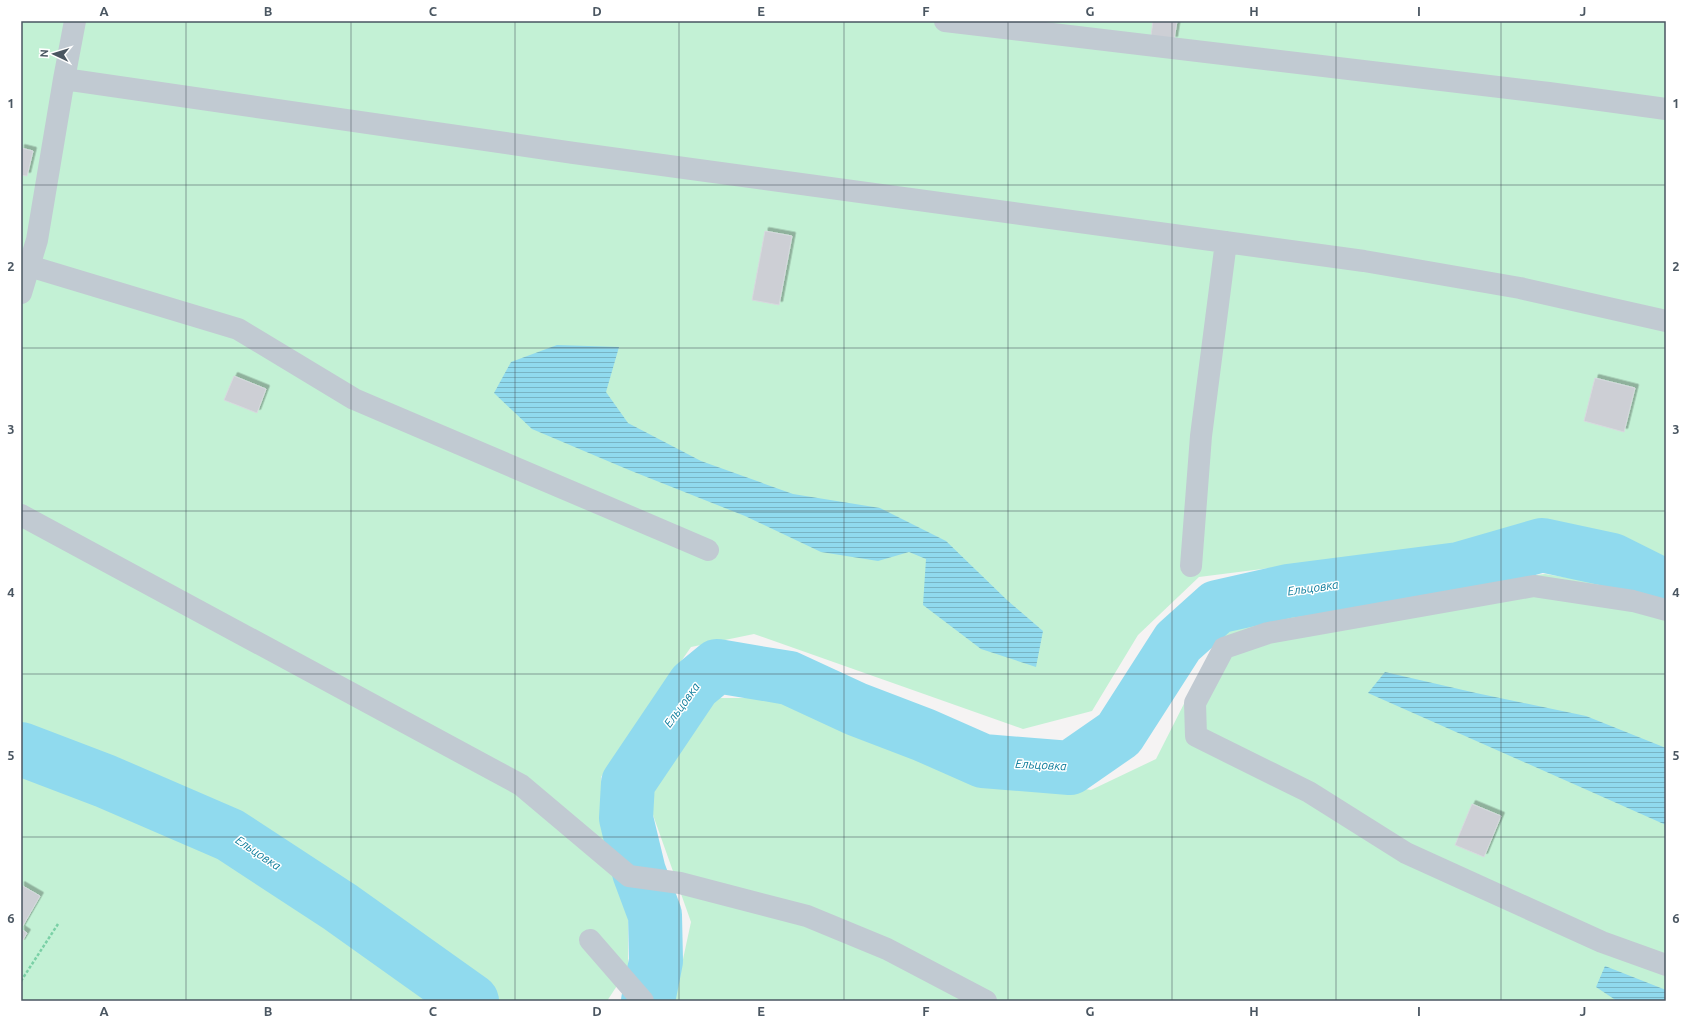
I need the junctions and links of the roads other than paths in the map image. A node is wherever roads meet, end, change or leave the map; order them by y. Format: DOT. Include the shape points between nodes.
graph roads {
  1 [pos="75,21"];
  2 [pos="945,21"];
  3 [pos="64,79"];
  4 [pos="1666,109"];
  5 [pos="29,237"];
  6 [pos="1226,242"];
  7 [pos="29,266"];
  8 [pos="21,293"];
  9 [pos="1666,321"];
  10 [pos="21,515"];
  11 [pos="708,550"];
  12 [pos="1191,566"];
  13 [pos="1666,610"];
  14 [pos="590,940"];
  15 [pos="1666,965"];
  16 [pos="643,1001"];
  17 [pos="986,1001"];
  1 -- 3 [label="street"];
  2 -- 4 [label="street"];
  3 -- 5 [label="street"];
  3 -- 6 [label="street" via="590,155"];
  5 -- 7 [label="street"];
  6 -- 9 [label="street" via="1364,261 1489,283"];
  6 -- 12 [label="street" via="1201,436"];
  7 -- 8 [label="street"];
  7 -- 11 [label="street" via="238,329 354,399"];
  10 -- 17 [label="street" via="521,785 629,876 680,883 807,916 887,950"];
  13 -- 15 [label="street" via="1633,600 1534,586 1268,633 1224,648 1195,702 1196,736 1309,792 1406,853 1602,942"];
  14 -- 16 [label="street"];
}
